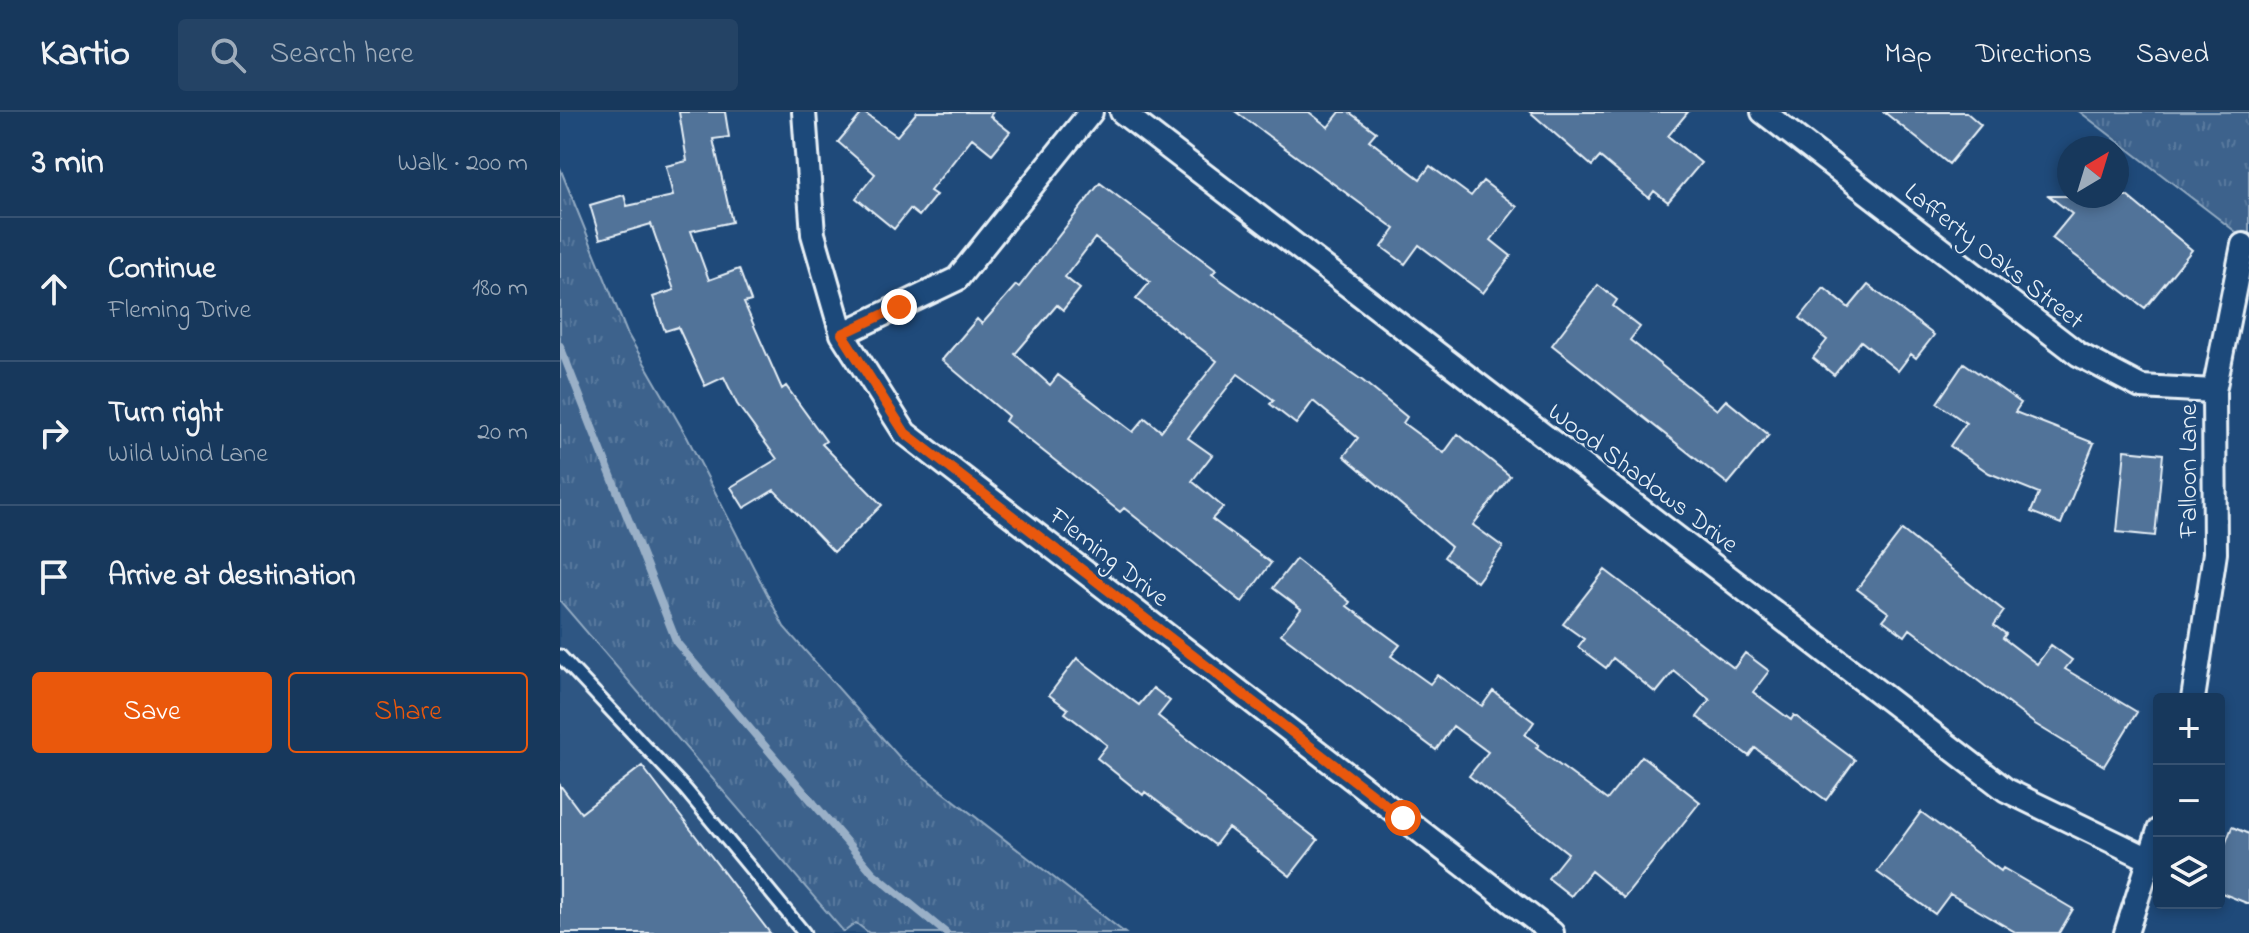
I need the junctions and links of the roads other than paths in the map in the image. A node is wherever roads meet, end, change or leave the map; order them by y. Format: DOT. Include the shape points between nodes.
graph roads {
  1 [pos="804,112"];
  2 [pos="1091,112"];
  3 [pos="1122,112"];
  4 [pos="1763,112"];
  5 [pos="2243,245"];
  6 [pos="842,334"];
  7 [pos="2214,391"];
  8 [pos="560,656"];
  9 [pos="2194,693"];
  10 [pos="2157,837"];
  11 [pos="2149,859"];
  12 [pos="804,933"];
  13 [pos="1552,933"];
  14 [pos="2126,933"];
  1 -- 6 [label="street, Fleming Drive" via="813,234"];
  2 -- 6 [label="street" via="957,279"];
  3 -- 11 [label="street, Wood Shadows Drive" via="2006,790"];
  4 -- 7 [label="street, Lafferty Oaks Street" via="2078,354 2141,387"];
  5 -- 7 [label="street, Falloon Lane"];
  6 -- 13 [label="street, Fleming Drive" via="905,433"];
  7 -- 9 [label="street, Falloon Lane" via="2215,553"];
  8 -- 12 [label="lane" via="686,790"];
  10 -- 11 [label="street"];
  11 -- 14 [label="street"];
}
